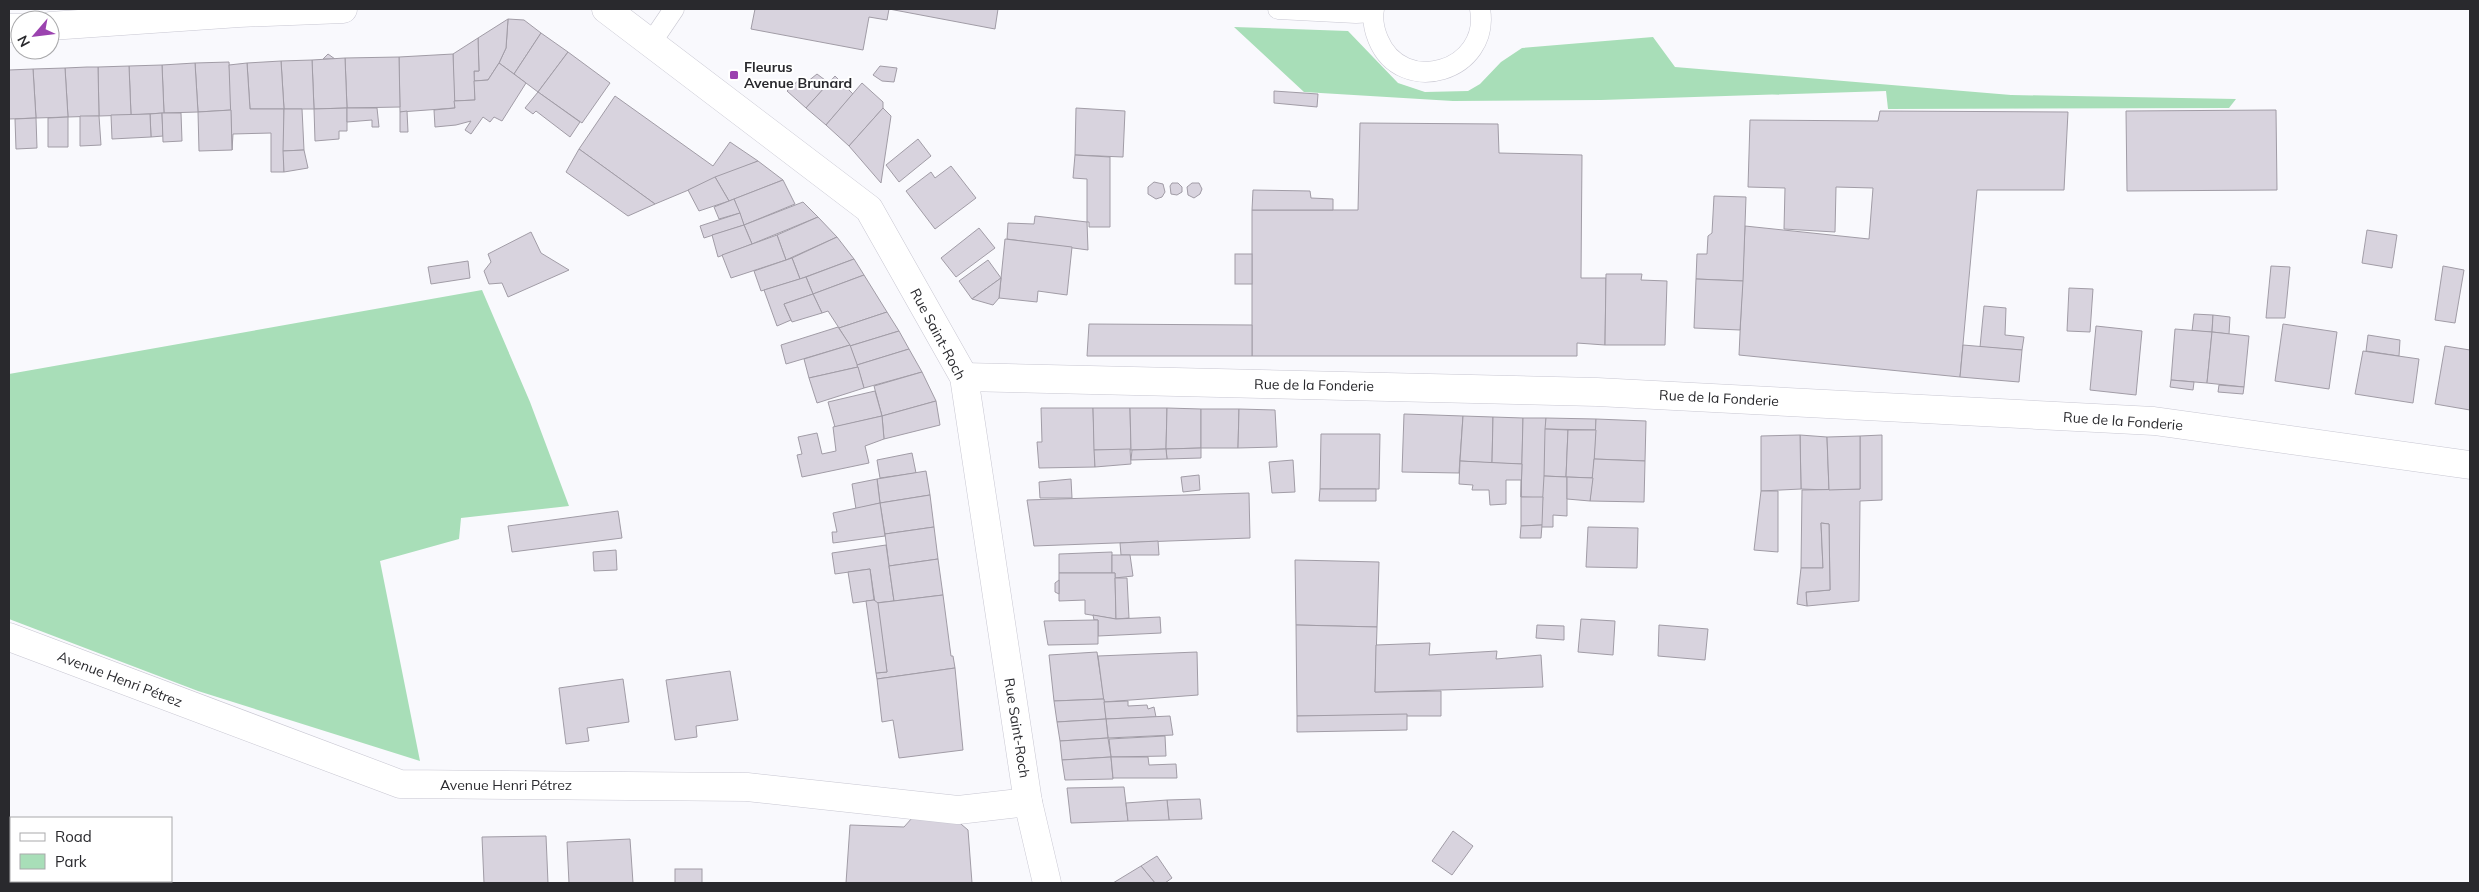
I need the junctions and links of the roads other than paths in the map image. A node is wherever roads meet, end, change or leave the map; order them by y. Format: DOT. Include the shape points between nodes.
graph roads {
  1 [pos="343,9"];
  2 [pos="606,9"];
  3 [pos="674,9"];
  4 [pos="1278,9"];
  5 [pos="1480,9"];
  6 [pos="1374,10"];
  7 [pos="60,25"];
  8 [pos="651,43"];
  9 [pos="964,377"];
  10 [pos="2470,465"];
  11 [pos="9,638"];
  12 [pos="1028,802"];
  13 [pos="1047,883"];
  1 -- 7 [label="street"];
  2 -- 8 [label="street, Rue Saint-Roch"];
  3 -- 8 [label="lane"];
  4 -- 6 [label="lane" via="1356,13"];
  5 -- 6 [label="lane" via="1479,35 1471,50 1458,63 1442,71 1424,72 1407,69 1392,60 1380,46 1374,30"];
  8 -- 9 [label="street, Rue Saint-Roch" via="869,209"];
  9 -- 10 [label="street, Rue de la Fonderie" via="1597,392 2154,421"];
  9 -- 12 [label="street, Rue Saint-Roch"];
  11 -- 12 [label="street, Avenue Henri Pétrez" via="400,784 747,787 958,810"];
  12 -- 13 [label="street, Rue Saint-Roch"];
}
